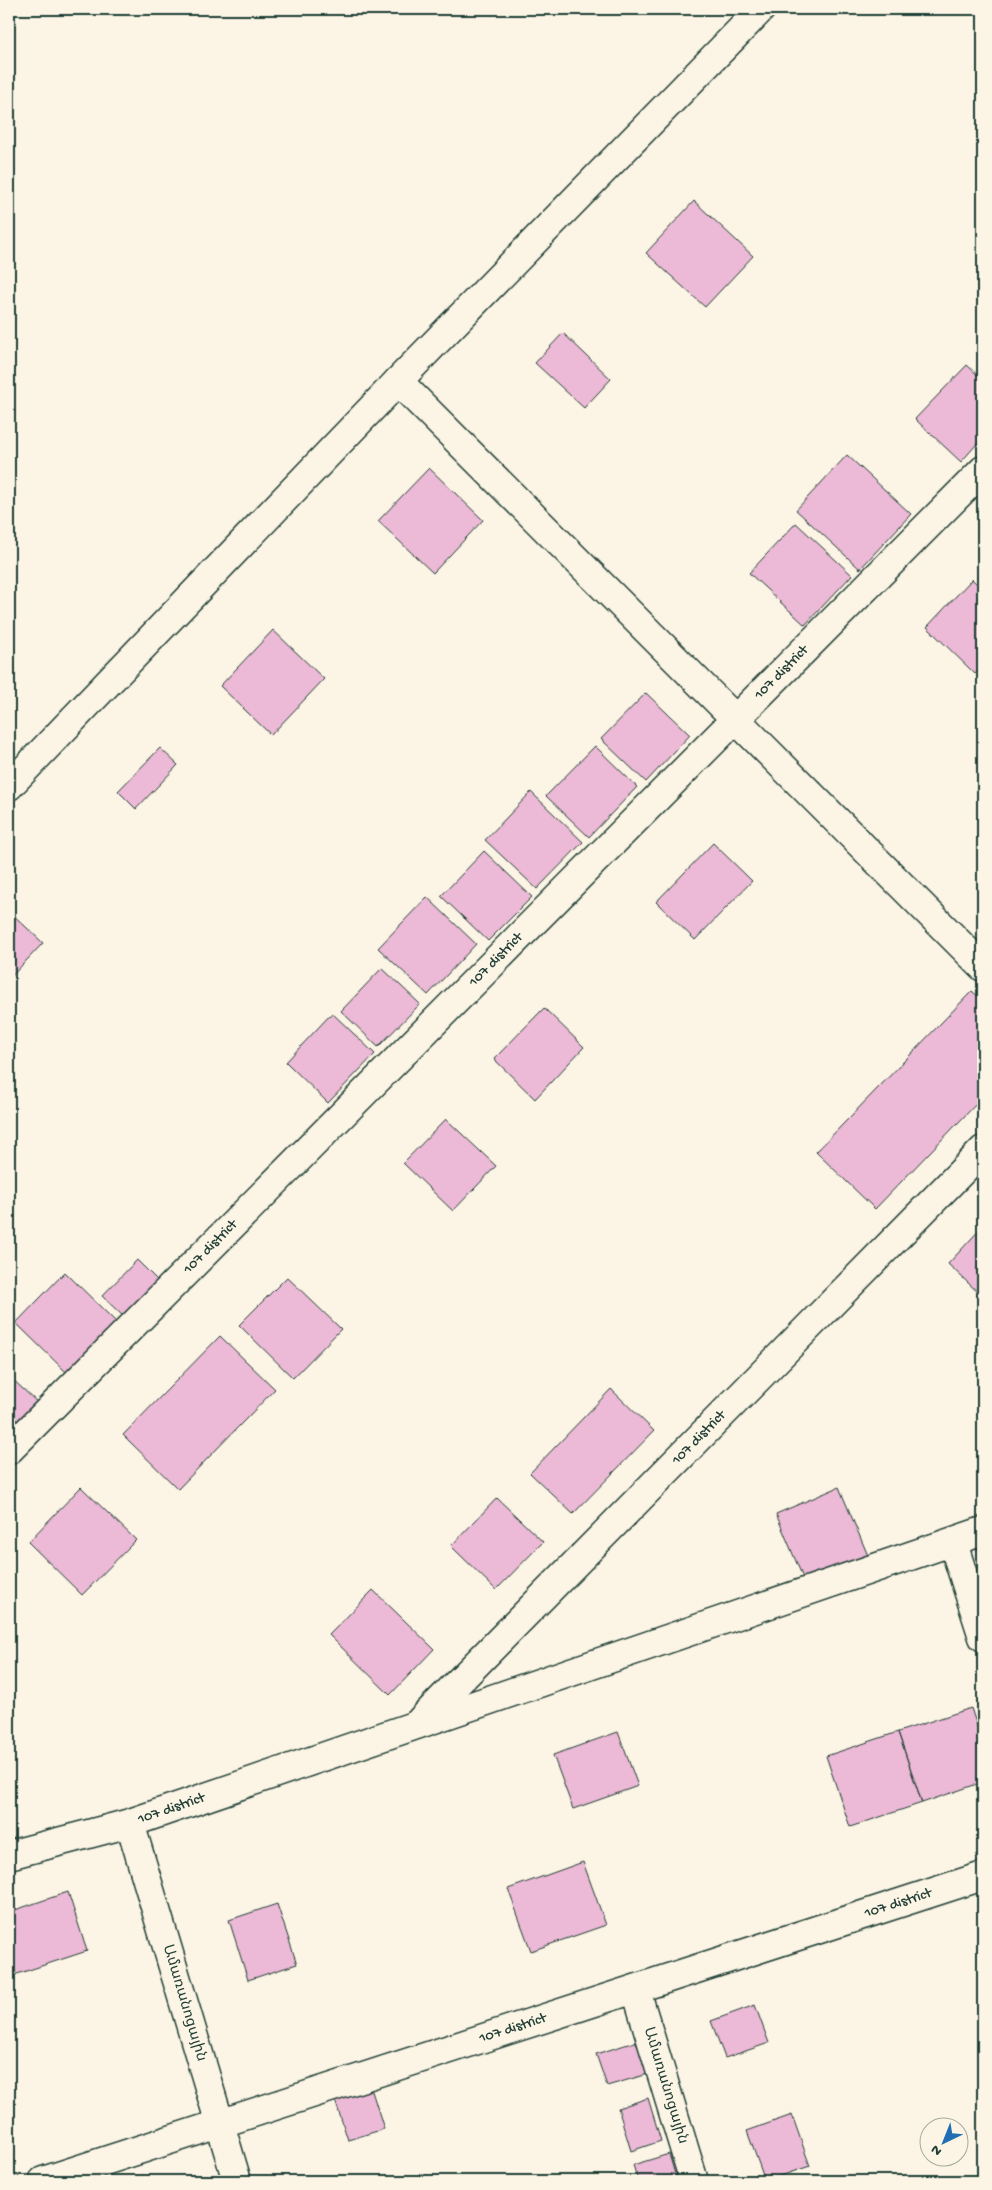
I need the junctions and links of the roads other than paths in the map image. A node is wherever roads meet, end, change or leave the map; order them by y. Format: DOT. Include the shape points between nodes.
graph roads {
  1 [pos="761,9"];
  2 [pos="398,381"];
  3 [pos="983,470"];
  4 [pos="736,719"];
  5 [pos="9,786"];
  6 [pos="983,967"];
  7 [pos="983,1150"];
  8 [pos="9,1450"];
  9 [pos="983,1532"];
  10 [pos="953,1543"];
  11 [pos="983,1637"];
  12 [pos="416,1725"];
  13 [pos="130,1823"];
  14 [pos="9,1855"];
  15 [pos="983,1876"];
  16 [pos="636,1990"];
  17 [pos="220,2124"];
  18 [pos="43,2181"];
  19 [pos="237,2181"];
  20 [pos="694,2181"];
  1 -- 2 [label="street"];
  2 -- 4 [label="street"];
  2 -- 5 [label="street"];
  3 -- 4 [label="street, 107 district"];
  4 -- 6 [label="street"];
  4 -- 8 [label="street, 107 district"];
  7 -- 12 [label="street, 107 district"];
  9 -- 10 [label="street, 107 district"];
  10 -- 11 [label="street"];
  10 -- 12 [label="street, 107 district"];
  12 -- 13 [label="street, 107 district"];
  13 -- 14 [label="street, 107 district"];
  13 -- 17 [label="street, Ամառանոցային"];
  15 -- 16 [label="street, 107 district"];
  16 -- 17 [label="street, 107 district"];
  16 -- 20 [label="street, Ամառանոցային"];
  17 -- 18 [label="street, 107 district"];
  17 -- 19 [label="street, Ամառանոցային"];
}
